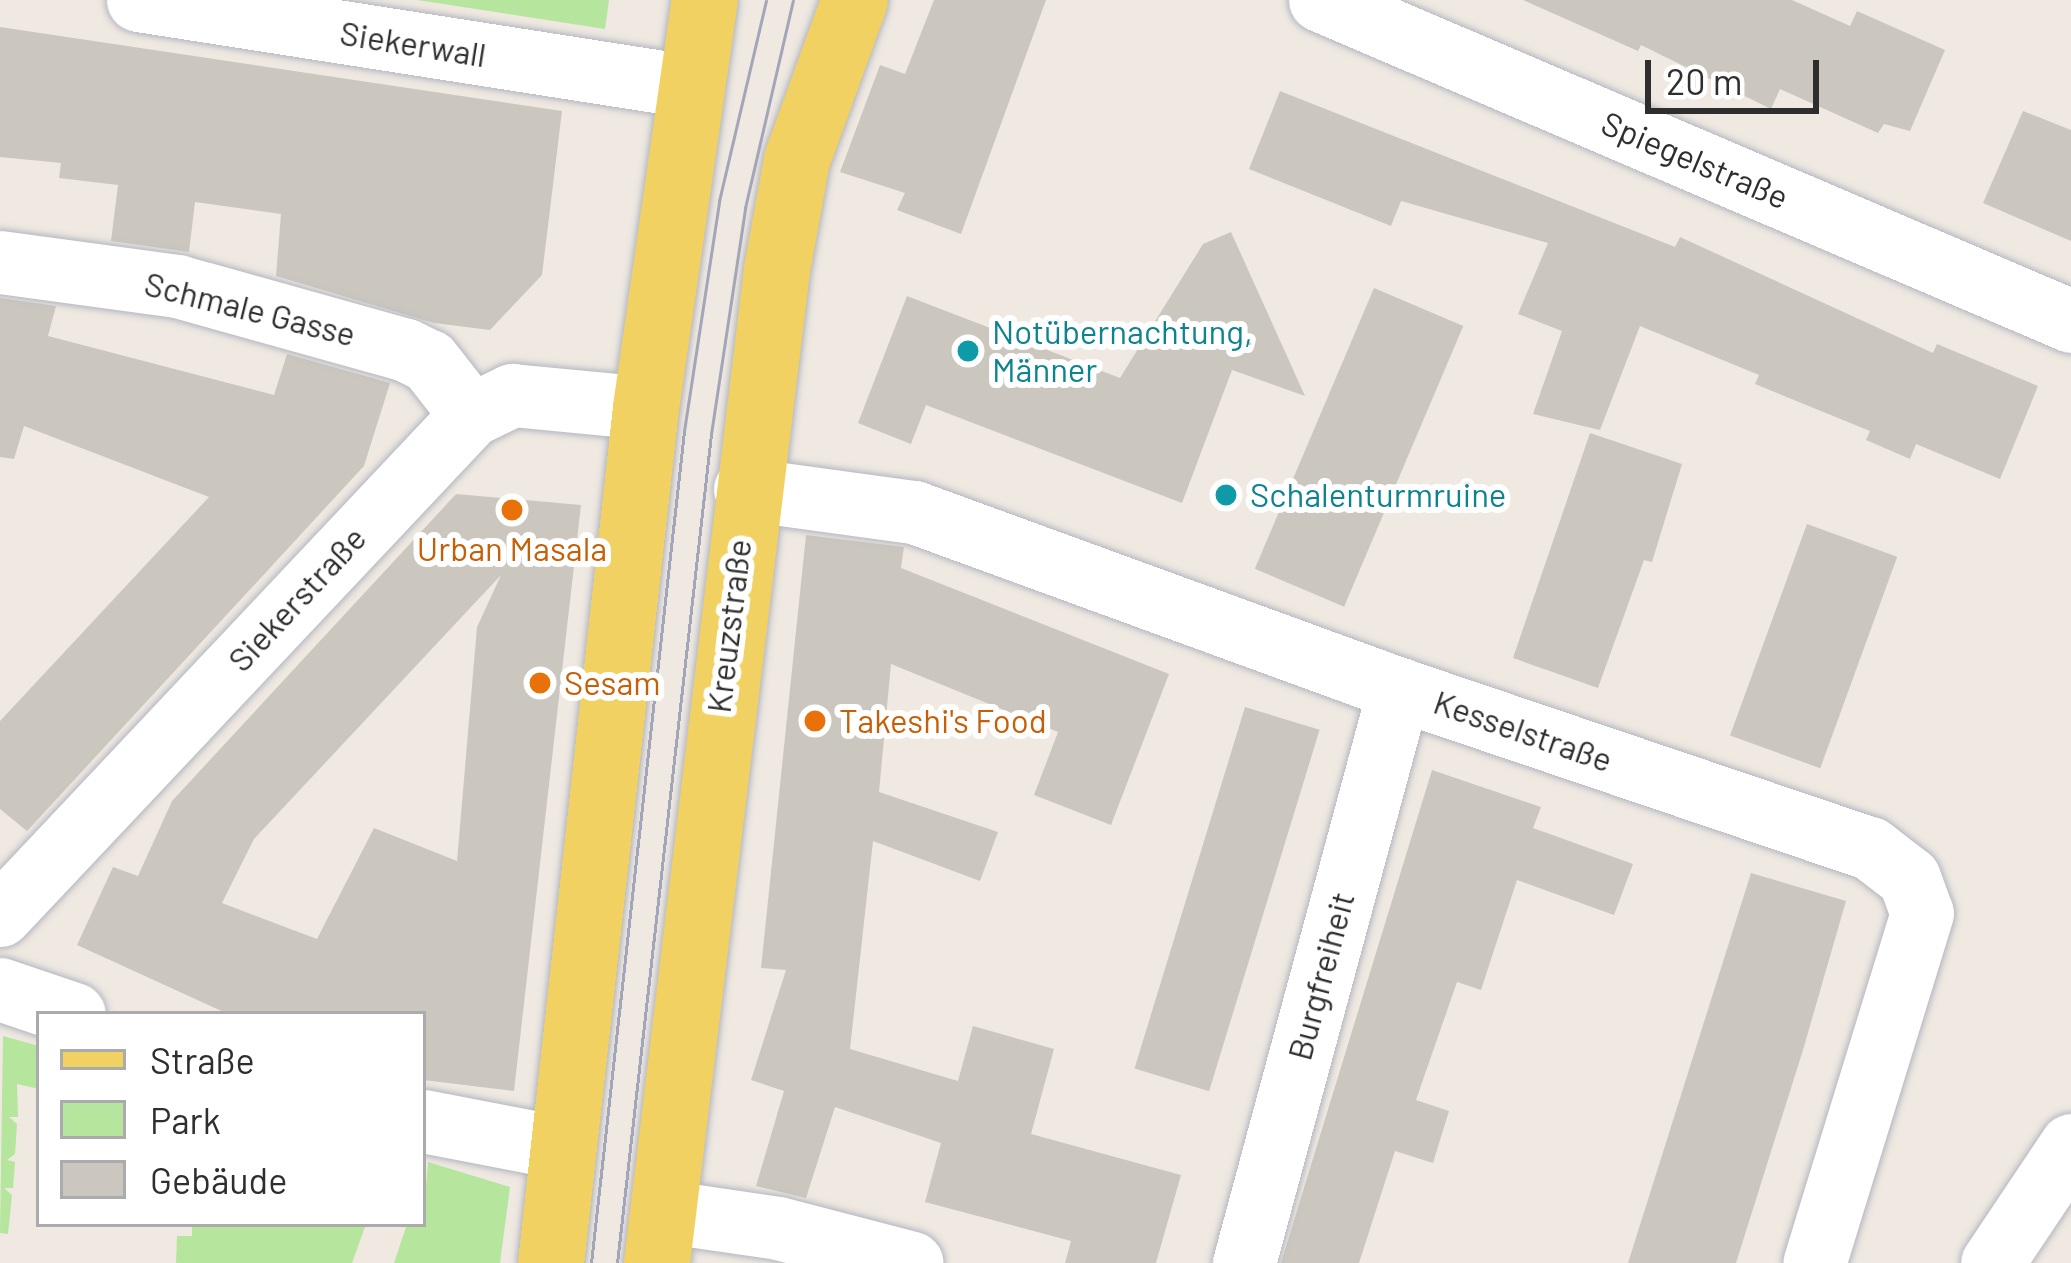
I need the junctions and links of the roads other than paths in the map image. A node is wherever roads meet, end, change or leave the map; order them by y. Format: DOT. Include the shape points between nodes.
graph roads {
  1 [pos="139,0"];
  2 [pos="705,0"];
  3 [pos="855,0"];
  4 [pos="1320,0"];
  5 [pos="688,86"];
  6 [pos="0,262"];
  7 [pos="2071,321"];
  8 [pos="646,409"];
  9 [pos="471,415"];
  10 [pos="745,489"];
  11 [pos="1399,689"];
  12 [pos="0,915"];
  13 [pos="0,989"];
  14 [pos="65,1011"];
  15 [pos="426,1121"];
  16 [pos="2071,1145"];
  17 [pos="563,1148"];
  18 [pos="660,1237"];
  19 [pos="551,1263"];
  20 [pos="912,1263"];
  21 [pos="1244,1263"];
  22 [pos="1814,1263"];
  23 [pos="1992,1263"];
  1 -- 5 [label="street, Siekerwall"];
  2 -- 5 [label="main road"];
  3 -- 10 [label="main road, Kreuzstraße" via="797,160"];
  4 -- 7 [label="street, Spiegelstraße"];
  5 -- 8 [label="main road"];
  6 -- 9 [label="street, Schmale Gasse" via="177,286 406,350 430,361"];
  8 -- 9 [label="street, Siekerstraße" via="512,395"];
  8 -- 17 [label="main road"];
  9 -- 12 [label="street, Siekerstraße"];
  10 -- 11 [label="street, Kesselstraße" via="914,512"];
  10 -- 18 [label="main road, Kreuzstraße"];
  11 -- 21 [label="street, Burgfreiheit"];
  11 -- 22 [label="street, Kesselstraße" via="1870,848 1909,878 1922,913"];
  13 -- 14 [label="street"];
  15 -- 17 [label="street"];
  16 -- 23 [label="street"];
  17 -- 19 [label="main road"];
  18 -- 20 [label="street" via="778,1228"];
}
